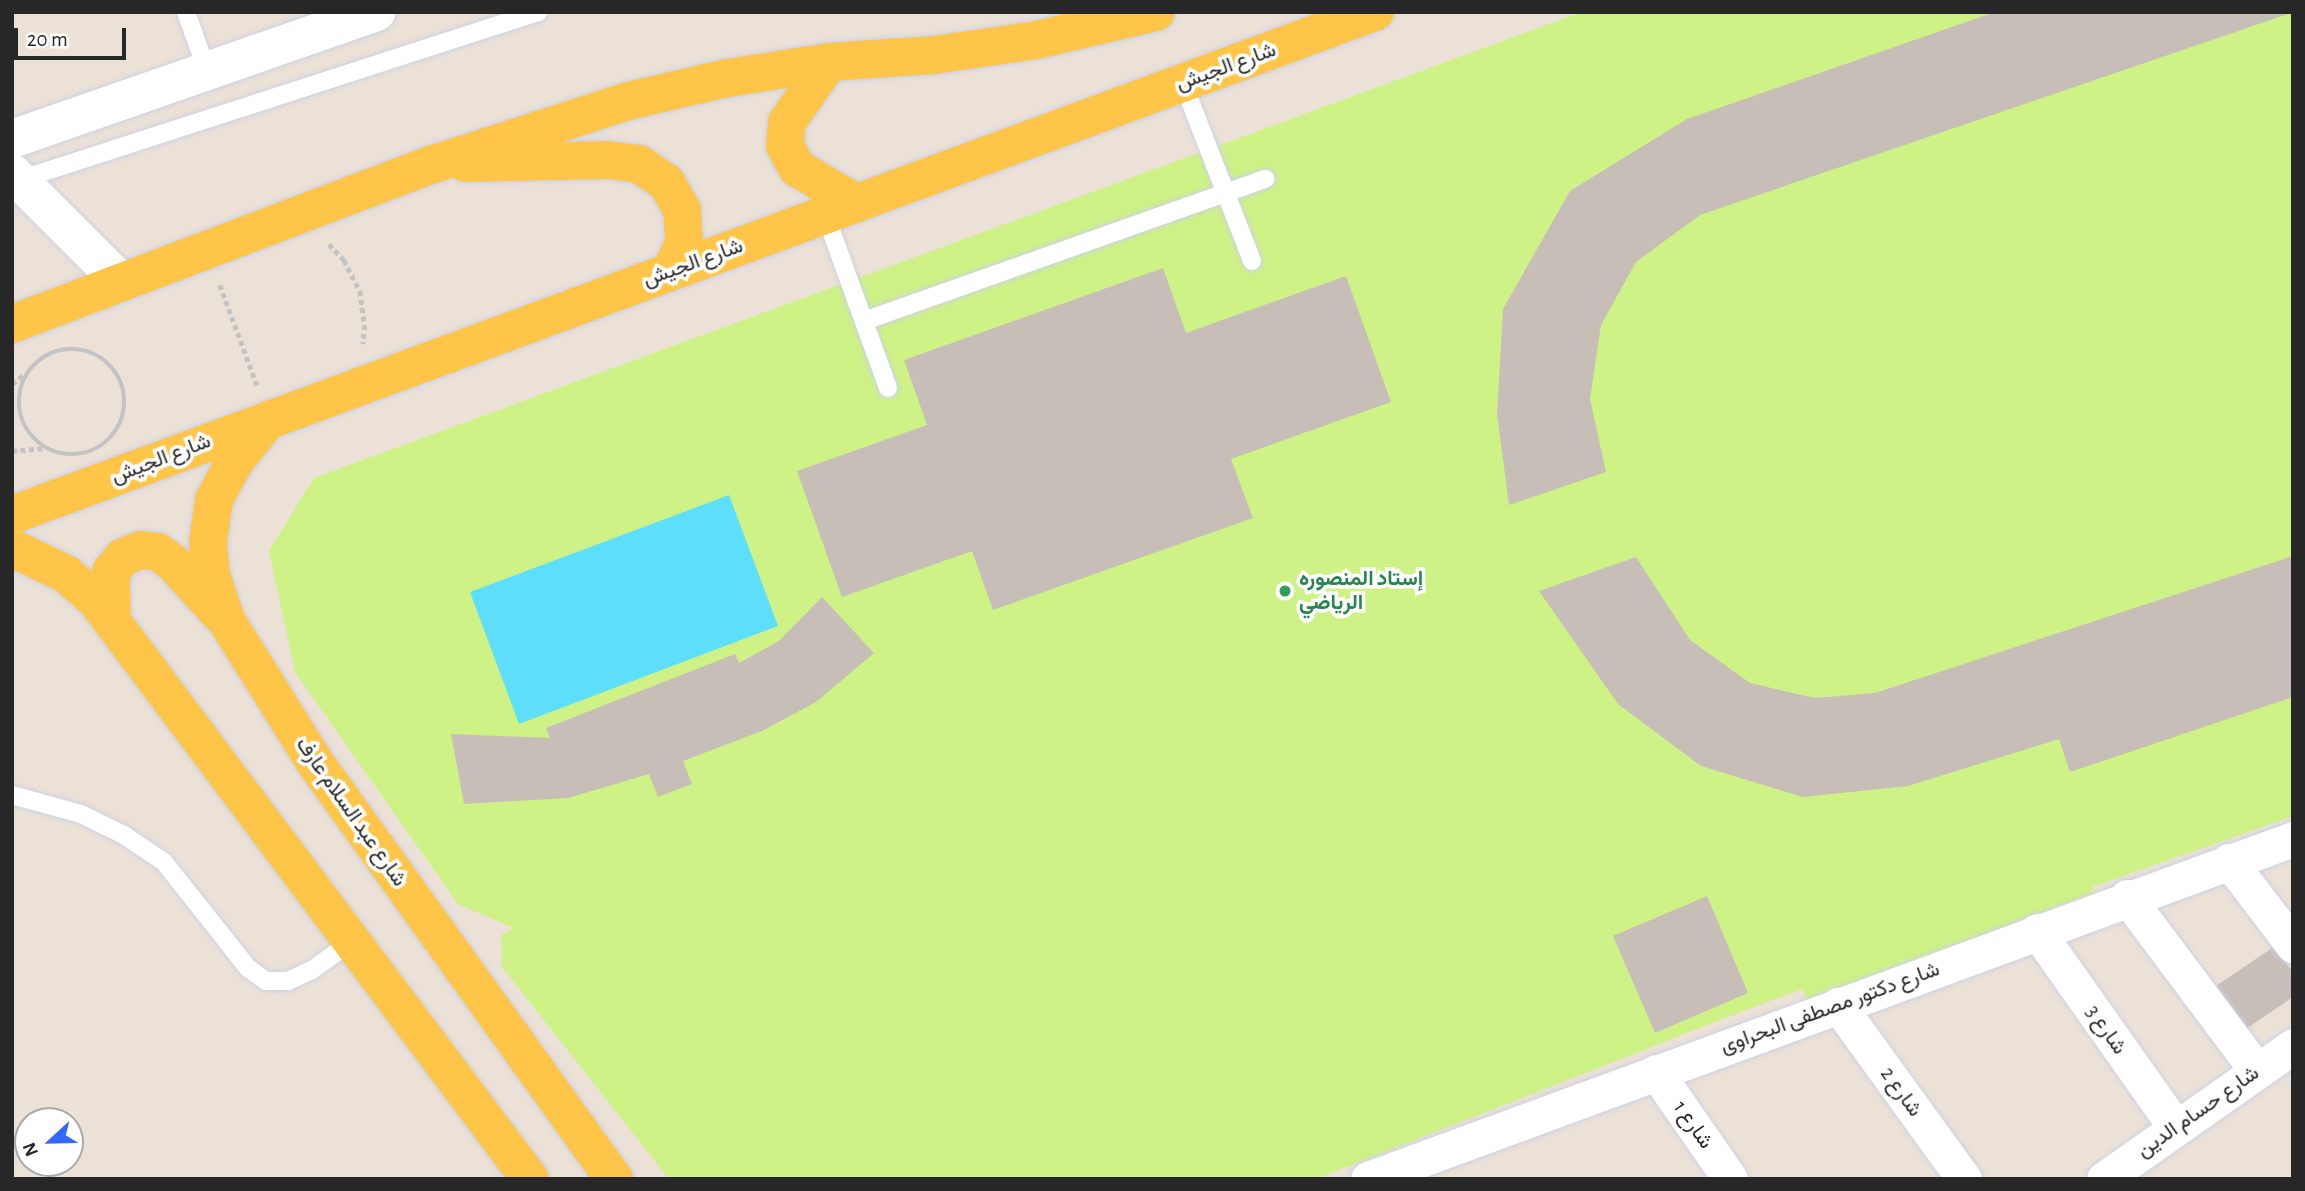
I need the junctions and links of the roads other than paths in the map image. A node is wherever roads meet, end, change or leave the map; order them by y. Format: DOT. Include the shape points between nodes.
graph roads {
  1 [pos="186,12"];
  2 [pos="376,12"];
  3 [pos="538,12"];
  4 [pos="1375,12"];
  5 [pos="1143,14"];
  6 [pos="829,62"];
  7 [pos="207,71"];
  8 [pos="1184,83"];
  9 [pos="12,139"];
  10 [pos="435,163"];
  11 [pos="15,176"];
  12 [pos="1266,179"];
  13 [pos="1226,193"];
  14 [pos="840,209"];
  15 [pos="1252,261"];
  16 [pos="671,271"];
  17 [pos="119,280"];
  18 [pos="864,321"];
  19 [pos="12,324"];
  20 [pos="888,388"];
  21 [pos="269,419"];
  22 [pos="12,515"];
  23 [pos="12,548"];
  24 [pos="226,620"];
  25 [pos="112,621"];
  26 [pos="12,795"];
  27 [pos="2293,839"];
  28 [pos="2229,861"];
  29 [pos="2127,897"];
  30 [pos="2037,931"];
  31 [pos="352,941"];
  32 [pos="2293,945"];
  33 [pos="1838,1005"];
  34 [pos="2293,1046"];
  35 [pos="2257,1071"];
  36 [pos="1656,1072"];
  37 [pos="2176,1128"];
  38 [pos="1448,1166"];
  39 [pos="530,1179"];
  40 [pos="614,1179"];
  41 [pos="1368,1179"];
  42 [pos="1730,1179"];
  43 [pos="1964,1179"];
  44 [pos="2104,1179"];
  1 -- 7 [label="lane"];
  2 -- 7 [label="street"];
  3 -- 11 [label="lane"];
  4 -- 8 [label="main road, شارع الجيش"];
  5 -- 6 [label="main road" via="1037,40 934,55"];
  6 -- 10 [label="main road" via="628,101"];
  6 -- 14 [label="main road" via="787,122 785,146 797,167"];
  7 -- 9 [label="street"];
  8 -- 13 [label="lane"];
  8 -- 14 [label="main road, شارع الجيش"];
  10 -- 16 [label="main road" via="607,160 639,164 666,181 682,210 684,242"];
  10 -- 17 [label="main road"];
  11 -- 17 [label="street"];
  12 -- 13 [label="lane"];
  13 -- 15 [label="lane"];
  13 -- 18 [label="lane"];
  14 -- 16 [label="main road, شارع الجيش"];
  14 -- 18 [label="lane"];
  16 -- 21 [label="main road, شارع الجيش"];
  17 -- 19 [label="main road"];
  18 -- 20 [label="lane"];
  21 -- 22 [label="main road, شارع الجيش"];
  21 -- 24 [label="main road, شارع عبد السلام عارف" via="234,461 214,500 208,542 211,574"];
  23 -- 25 [label="main road" via="66,574"];
  24 -- 25 [label="main road" via="173,564 158,552 140,550 123,557 111,572"];
  24 -- 40 [label="main road, شارع عبد السلام عارف" via="314,761"];
  25 -- 31 [label="main road"];
  26 -- 31 [label="lane" via="81,814 164,862 248,968 266,981 288,981 312,970"];
  27 -- 28 [label="street, شارع دكتور مصطفى البحراوى"];
  28 -- 29 [label="street, شارع دكتور مصطفى البحراوى"];
  28 -- 32 [label="street"];
  29 -- 30 [label="street, شارع دكتور مصطفى البحراوى"];
  29 -- 35 [label="street"];
  30 -- 33 [label="street, شارع دكتور مصطفى البحراوى"];
  30 -- 37 [label="street, شارع 3"];
  31 -- 39 [label="main road"];
  33 -- 36 [label="street, شارع دكتور مصطفى البحراوى"];
  33 -- 43 [label="street, شارع 2"];
  34 -- 35 [label="street, شارع حسام الدين"];
  35 -- 37 [label="street, شارع حسام الدين"];
  36 -- 38 [label="street, شارع دكتور مصطفى البحراوى"];
  36 -- 42 [label="street, شارع 1"];
  37 -- 44 [label="street, شارع حسام الدين"];
  38 -- 41 [label="street, شارع دكتور مصطفى البحراوى"];
}
